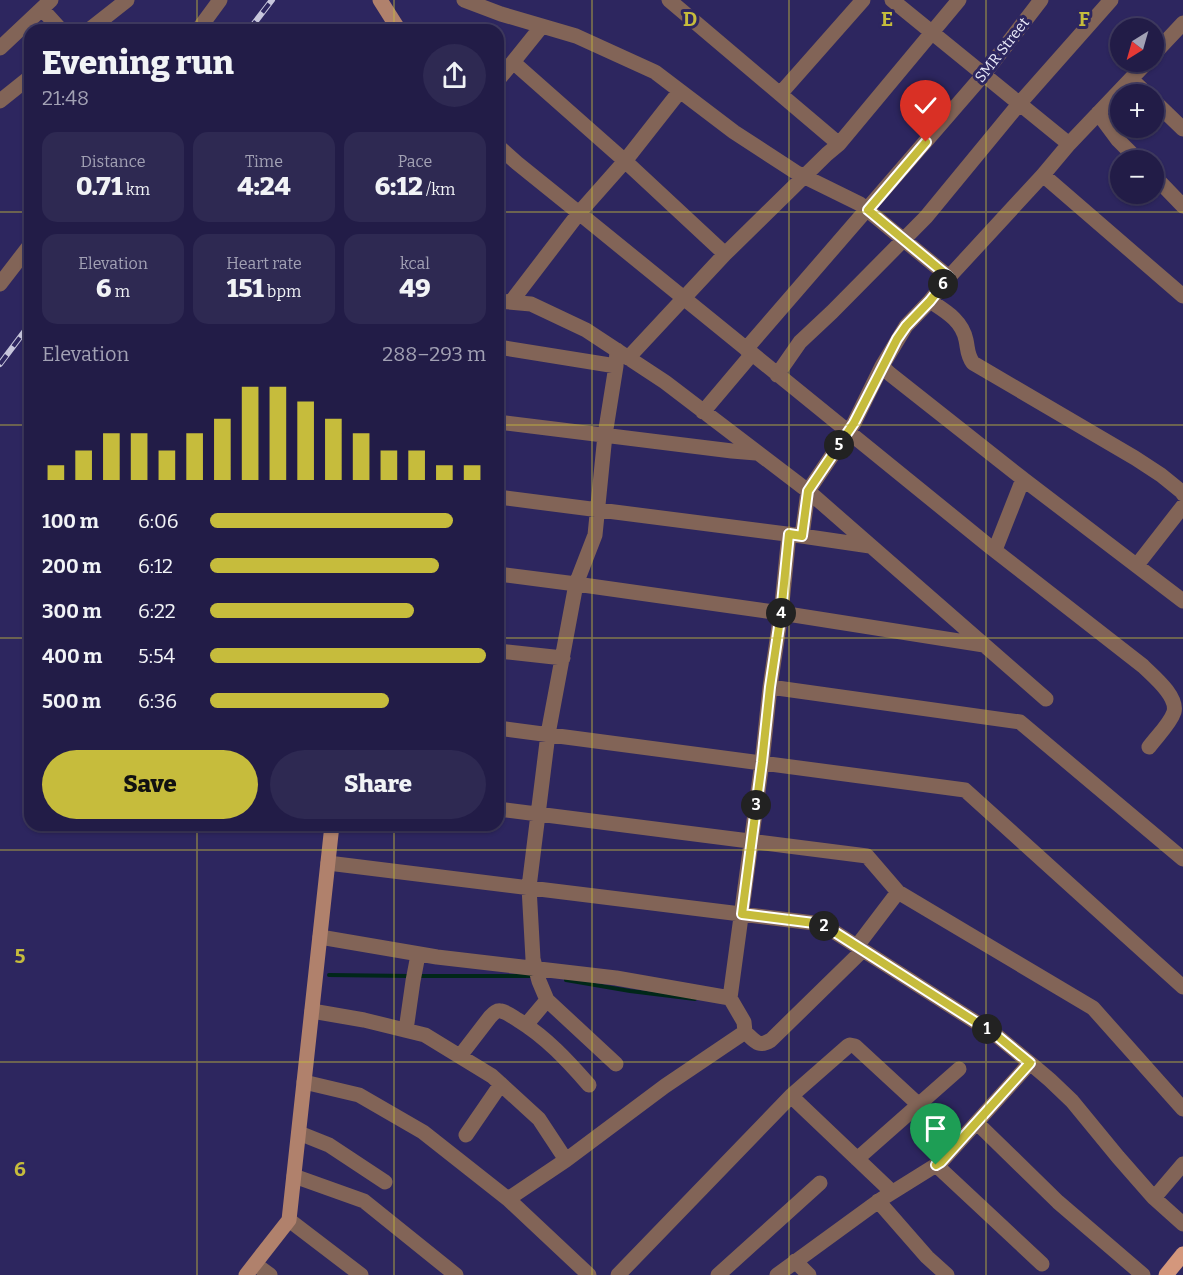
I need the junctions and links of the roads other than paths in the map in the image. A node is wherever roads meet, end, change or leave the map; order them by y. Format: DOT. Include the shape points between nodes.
graph roads {
  1 [pos="127,0"];
  2 [pos="220,0"];
  3 [pos="380,0"];
  4 [pos="464,0"];
  5 [pos="669,0"];
  6 [pos="863,0"];
  7 [pos="892,0"];
  8 [pos="959,0"];
  9 [pos="1041,0"];
  10 [pos="1111,0"];
  11 [pos="48,3"];
  12 [pos="1183,23"];
  13 [pos="26,24"];
  14 [pos="58,24"];
  15 [pos="97,24"];
  16 [pos="202,24"];
  17 [pos="395,24"];
  18 [pos="24,26"];
  19 [pos="542,26"];
  20 [pos="932,33"];
  21 [pos="1164,43"];
  22 [pos="0,48"];
  23 [pos="513,62"];
  24 [pos="1138,72"];
  25 [pos="504,73"];
  26 [pos="984,74"];
  27 [pos="1131,79"];
  28 [pos="24,82"];
  29 [pos="1136,84"];
  30 [pos="680,91"];
  31 [pos="780,94"];
  32 [pos="0,101"];
  33 [pos="1019,104"];
  34 [pos="1164,111"];
  35 [pos="1098,113"];
  36 [pos="1183,129"];
  37 [pos="839,144"];
  38 [pos="1069,144"];
  39 [pos="1128,150"];
  40 [pos="504,151"];
  41 [pos="625,161"];
  42 [pos="1043,175"];
  43 [pos="804,177"];
  44 [pos="1164,186"];
  45 [pos="1183,206"];
  46 [pos="868,210"];
  47 [pos="579,213"];
  48 [pos="904,240"];
  49 [pos="24,253"];
  50 [pos="725,255"];
  51 [pos="949,277"];
  52 [pos="0,284"];
  53 [pos="1183,296"];
  54 [pos="683,298"];
  55 [pos="505,301"];
  56 [pos="930,301"];
  57 [pos="504,348"];
  58 [pos="749,351"];
  59 [pos="620,358"];
  60 [pos="882,366"];
  61 [pos="777,375"];
  62 [pos="703,412"];
  63 [pos="504,423"];
  64 [pos="848,432"];
  65 [pos="606,435"];
  66 [pos="756,453"];
  67 [pos="1023,479"];
  68 [pos="808,491"];
  69 [pos="1183,494"];
  70 [pos="504,498"];
  71 [pos="1183,506"];
  72 [pos="598,510"];
  73 [pos="796,535"];
  74 [pos="871,546"];
  75 [pos="995,550"];
  76 [pos="1137,565"];
  77 [pos="504,575"];
  78 [pos="576,584"];
  79 [pos="1183,601"];
  80 [pos="781,613"];
  81 [pos="984,645"];
  82 [pos="504,652"];
  83 [pos="563,658"];
  84 [pos="770,687"];
  85 [pos="1046,699"];
  86 [pos="504,729"];
  87 [pos="548,734"];
  88 [pos="1149,747"];
  89 [pos="762,762"];
  90 [pos="504,810"];
  91 [pos="538,814"];
  92 [pos="331,831"];
  93 [pos="751,842"];
  94 [pos="1183,859"];
  95 [pos="328,863"];
  96 [pos="529,887"];
  97 [pos="898,892"];
  98 [pos="742,914"];
  99 [pos="320,937"];
  100 [pos="860,948"];
  101 [pos="416,967"];
  102 [pos="534,969"];
  103 [pos="1183,987"];
  104 [pos="730,998"];
  105 [pos="547,1000"];
  106 [pos="312,1011"];
  107 [pos="526,1025"];
  108 [pos="406,1030"];
  109 [pos="745,1032"];
  110 [pos="460,1056"];
  111 [pos="1030,1063"];
  112 [pos="616,1064"];
  113 [pos="959,1069"];
  114 [pos="304,1082"];
  115 [pos="501,1084"];
  116 [pos="589,1085"];
  117 [pos="791,1096"];
  118 [pos="919,1105"];
  119 [pos="1183,1109"];
  120 [pos="976,1123"];
  121 [pos="299,1133"];
  122 [pos="466,1135"];
  123 [pos="857,1159"];
  124 [pos="566,1160"];
  125 [pos="1183,1164"];
  126 [pos="936,1165"];
  127 [pos="294,1176"];
  128 [pos="385,1182"];
  129 [pos="820,1183"];
  130 [pos="892,1192"];
  131 [pos="1154,1198"];
  132 [pos="508,1199"];
  133 [pos="878,1201"];
  134 [pos="289,1220"];
  135 [pos="1183,1224"];
  136 [pos="1183,1254"];
  137 [pos="795,1261"];
  138 [pos="1042,1264"];
  139 [pos="251,1269"];
  140 [pos="270,1275"];
  141 [pos="361,1275"];
  142 [pos="456,1275"];
  143 [pos="589,1275"];
  144 [pos="618,1275"];
  145 [pos="718,1275"];
  146 [pos="777,1275"];
  147 [pos="809,1275"];
  148 [pos="946,1275"];
  149 [pos="1143,1275"];
  150 [pos="1166,1275"];
  1 -- 15 [label="street"];
  2 -- 16 [label="street"];
  3 -- 17 [label="main road"];
  4 -- 19 [label="street"];
  5 -- 31 [label="street"];
  6 -- 31 [label="street"];
  7 -- 20 [label="street"];
  8 -- 20 [label="street"];
  9 -- 26 [label="street, SMR Street"];
  10 -- 33 [label="street"];
  11 -- 13 [label="street"];
  11 -- 14 [label="street"];
  12 -- 21 [label="street"];
  18 -- 22 [label="street"];
  19 -- 23 [label="street"];
  19 -- 30 [label="street" via="576,36 656,72"];
  20 -- 26 [label="street"];
  20 -- 37 [label="street"];
  23 -- 25 [label="street"];
  23 -- 41 [label="street"];
  24 -- 27 [label="street"];
  26 -- 33 [label="street"];
  26 -- 46 [label="street, SMR Street"];
  27 -- 29 [label="street"];
  27 -- 35 [label="street"];
  28 -- 32 [label="street"];
  30 -- 41 [label="street"];
  30 -- 43 [label="street"];
  31 -- 37 [label="street"];
  33 -- 38 [label="street"];
  33 -- 48 [label="street"];
  34 -- 36 [label="street"];
  35 -- 38 [label="street"];
  35 -- 39 [label="street"];
  37 -- 43 [label="street"];
  38 -- 42 [label="street"];
  40 -- 47 [label="street"];
  41 -- 47 [label="street"];
  41 -- 50 [label="street"];
  42 -- 51 [label="street"];
  42 -- 53 [label="street"];
  43 -- 46 [label="street"];
  43 -- 50 [label="street"];
  44 -- 45 [label="street"];
  46 -- 48 [label="street"];
  46 -- 58 [label="street, SMR Street"];
  47 -- 54 [label="street"];
  47 -- 55 [label="street"];
  48 -- 51 [label="street"];
  48 -- 61 [label="street" via="800,342"];
  49 -- 52 [label="street"];
  50 -- 54 [label="street"];
  51 -- 56 [label="street"];
  54 -- 58 [label="street"];
  54 -- 59 [label="street"];
  55 -- 59 [label="street" via="531,304 586,330"];
  56 -- 60 [label="street" via="906,326"];
  56 -- 69 [label="street" via="955,318 974,363 1153,469"];
  57 -- 59 [label="street"];
  58 -- 61 [label="street"];
  58 -- 62 [label="street, SMR Street"];
  59 -- 62 [label="street" via="665,382"];
  59 -- 65 [label="street"];
  60 -- 64 [label="street"];
  60 -- 67 [label="street"];
  61 -- 64 [label="street"];
  62 -- 66 [label="street"];
  63 -- 65 [label="street"];
  64 -- 68 [label="street"];
  64 -- 75 [label="street"];
  65 -- 66 [label="street"];
  65 -- 72 [label="street"];
  66 -- 68 [label="street"];
  67 -- 75 [label="street"];
  67 -- 76 [label="street"];
  68 -- 73 [label="street"];
  68 -- 74 [label="street"];
  70 -- 72 [label="street"];
  71 -- 76 [label="street"];
  72 -- 73 [label="street"];
  72 -- 78 [label="street" via="595,535"];
  73 -- 74 [label="street"];
  73 -- 80 [label="street"];
  74 -- 81 [label="street"];
  75 -- 88 [label="street" via="1162,685 1175,709"];
  76 -- 79 [label="street"];
  77 -- 78 [label="street"];
  78 -- 80 [label="street"];
  78 -- 83 [label="street"];
  80 -- 81 [label="street"];
  80 -- 84 [label="street"];
  81 -- 85 [label="street"];
  82 -- 83 [label="street"];
  83 -- 87 [label="street"];
  84 -- 89 [label="street"];
  84 -- 94 [label="street" via="1020,722"];
  86 -- 87 [label="street"];
  87 -- 89 [label="street"];
  87 -- 91 [label="street"];
  89 -- 93 [label="street"];
  89 -- 103 [label="street" via="965,790"];
  90 -- 91 [label="street"];
  91 -- 93 [label="street"];
  91 -- 96 [label="street"];
  92 -- 95 [label="main road"];
  93 -- 97 [label="street" via="867,856"];
  93 -- 98 [label="street"];
  95 -- 96 [label="street"];
  95 -- 99 [label="main road"];
  96 -- 98 [label="street"];
  96 -- 102 [label="street"];
  97 -- 100 [label="street"];
  97 -- 119 [label="street" via="1093,1008"];
  98 -- 100 [label="street" via="822,924"];
  98 -- 104 [label="street"];
  99 -- 101 [label="street"];
  99 -- 106 [label="main road"];
  100 -- 109 [label="street" via="771,1040 759,1044"];
  100 -- 111 [label="street" via="996,1035"];
  101 -- 102 [label="street"];
  101 -- 108 [label="street"];
  102 -- 104 [label="street" via="616,978"];
  102 -- 105 [label="street"];
  104 -- 109 [label="street" via="744,1022"];
  105 -- 107 [label="street"];
  105 -- 112 [label="street"];
  106 -- 108 [label="street"];
  106 -- 114 [label="main road"];
  107 -- 110 [label="street" via="500,1010 495,1012"];
  107 -- 116 [label="street" via="561,1054"];
  108 -- 110 [label="street" via="426,1035"];
  109 -- 124 [label="street" via="664,1086"];
  110 -- 115 [label="street"];
  111 -- 120 [label="street"];
  111 -- 131 [label="street" via="1072,1101"];
  113 -- 118 [label="street"];
  114 -- 121 [label="main road"];
  114 -- 132 [label="street" via="358,1095 423,1132"];
  115 -- 122 [label="street"];
  115 -- 124 [label="street" via="539,1119"];
  117 -- 118 [label="street" via="850,1045"];
  117 -- 123 [label="street"];
  117 -- 144 [label="street"];
  118 -- 123 [label="street"];
  120 -- 126 [label="street"];
  120 -- 149 [label="street" via="1058,1202"];
  121 -- 127 [label="main road"];
  121 -- 128 [label="street" via="328,1145"];
  123 -- 130 [label="street"];
  124 -- 132 [label="street"];
  125 -- 131 [label="street"];
  126 -- 130 [label="street"];
  126 -- 138 [label="street"];
  127 -- 134 [label="main road"];
  127 -- 142 [label="street" via="364,1201"];
  129 -- 145 [label="street"];
  130 -- 133 [label="street"];
  131 -- 135 [label="street"];
  132 -- 143 [label="street"];
  133 -- 137 [label="street"];
  133 -- 148 [label="street"];
  134 -- 139 [label="main road"];
  134 -- 141 [label="street"];
  136 -- 150 [label="main road"];
  137 -- 146 [label="street"];
  137 -- 147 [label="street"];
  139 -- 140 [label="street"];
}
